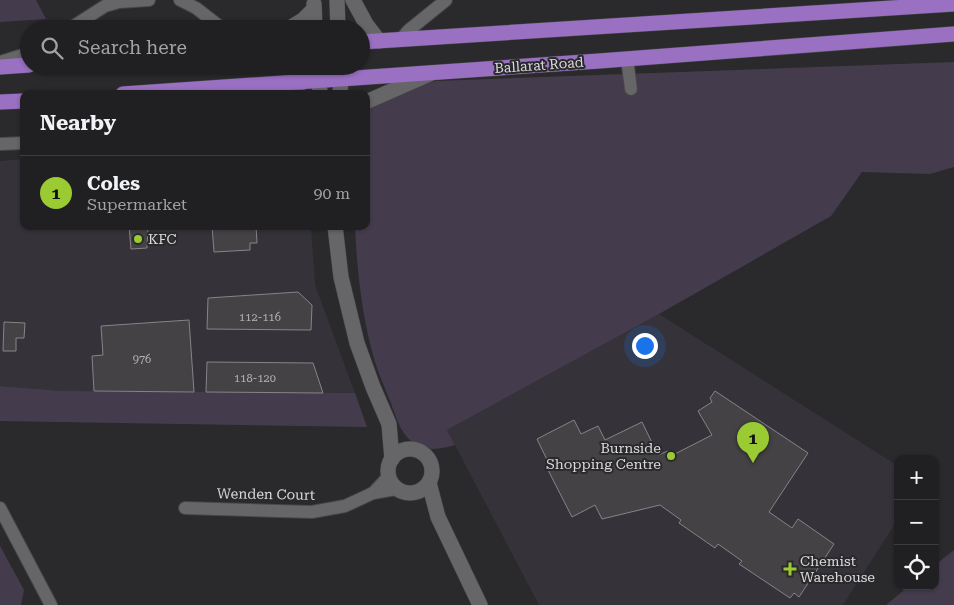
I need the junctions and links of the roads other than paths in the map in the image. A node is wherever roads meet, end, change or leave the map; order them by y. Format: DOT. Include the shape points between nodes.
graph roads {
  1 [pos="149,0"];
  2 [pos="180,0"];
  3 [pos="337,0"];
  4 [pos="354,0"];
  5 [pos="446,0"];
  6 [pos="926,3"];
  7 [pos="954,4"];
  8 [pos="314,5"];
  9 [pos="83,20"];
  10 [pos="211,20"];
  11 [pos="303,20"];
  12 [pos="315,20"];
  13 [pos="338,20"];
  14 [pos="364,20"];
  15 [pos="370,29"];
  16 [pos="954,34"];
  17 [pos="400,40"];
  18 [pos="379,41"];
  19 [pos="370,42"];
  20 [pos="20,56"];
  21 [pos="627,58"];
  22 [pos="0,62"];
  23 [pos="20,66"];
  24 [pos="0,67"];
  25 [pos="370,72"];
  26 [pos="436,72"];
  27 [pos="332,75"];
  28 [pos="340,75"];
  29 [pos="319,80"];
  30 [pos="282,83"];
  31 [pos="631,89"];
  32 [pos="181,90"];
  33 [pos="272,90"];
  34 [pos="293,90"];
  35 [pos="340,90"];
  36 [pos="370,100"];
  37 [pos="0,102"];
  38 [pos="20,103"];
  39 [pos="20,143"];
  40 [pos="0,144"];
  41 [pos="336,230"];
  42 [pos="389,424"];
  43 [pos="416,450"];
  44 [pos="392,459"];
  45 [pos="392,482"];
  46 [pos="429,483"];
  47 [pos="412,493"];
  48 [pos="0,508"];
  49 [pos="185,508"];
  50 [pos="438,517"];
  51 [pos="476,604"];
  52 [pos="51,605"];
  1 -- 9 [label="street" via="105,6"];
  2 -- 10 [label="street"];
  3 -- 13 [label="street"];
  4 -- 14 [label="street"];
  5 -- 17 [label="street"];
  6 -- 7 [label="highway"];
  6 -- 17 [label="highway"];
  8 -- 11 [label="street"];
  8 -- 12 [label="street"];
  15 -- 18 [label="street"];
  16 -- 21 [label="highway, Ballarat Road"];
  17 -- 18 [label="highway"];
  18 -- 19 [label="highway"];
  20 -- 22 [label="street"];
  21 -- 26 [label="highway, Ballarat Road"];
  21 -- 31 [label="street"];
  23 -- 24 [label="highway"];
  25 -- 26 [label="highway, Ballarat Road"];
  26 -- 36 [label="street"];
  27 -- 29 [label="highway, Ballarat Road"];
  28 -- 35 [label="street"];
  29 -- 30 [label="highway, Ballarat Road"];
  30 -- 32 [label="highway, Ballarat Road"];
  30 -- 33 [label="street"];
  30 -- 34 [label="street"];
  37 -- 38 [label="highway"];
  39 -- 40 [label="street"];
  41 -- 42 [label="street" via="340,277 357,343"];
  42 -- 43 [label="street"];
  42 -- 44 [label="street"];
  43 -- 44 [label="street" via="404,450"];
  43 -- 46 [label="street" via="429,459 432,466"];
  44 -- 45 [label="street" via="388,468"];
  45 -- 47 [label="street" via="404,492"];
  45 -- 49 [label="street, Wenden Court" via="345,506 312,512"];
  46 -- 47 [label="street" via="424,489"];
  46 -- 50 [label="street"];
  47 -- 50 [label="street"];
  48 -- 52 [label="street"];
  50 -- 51 [label="street"];
}
